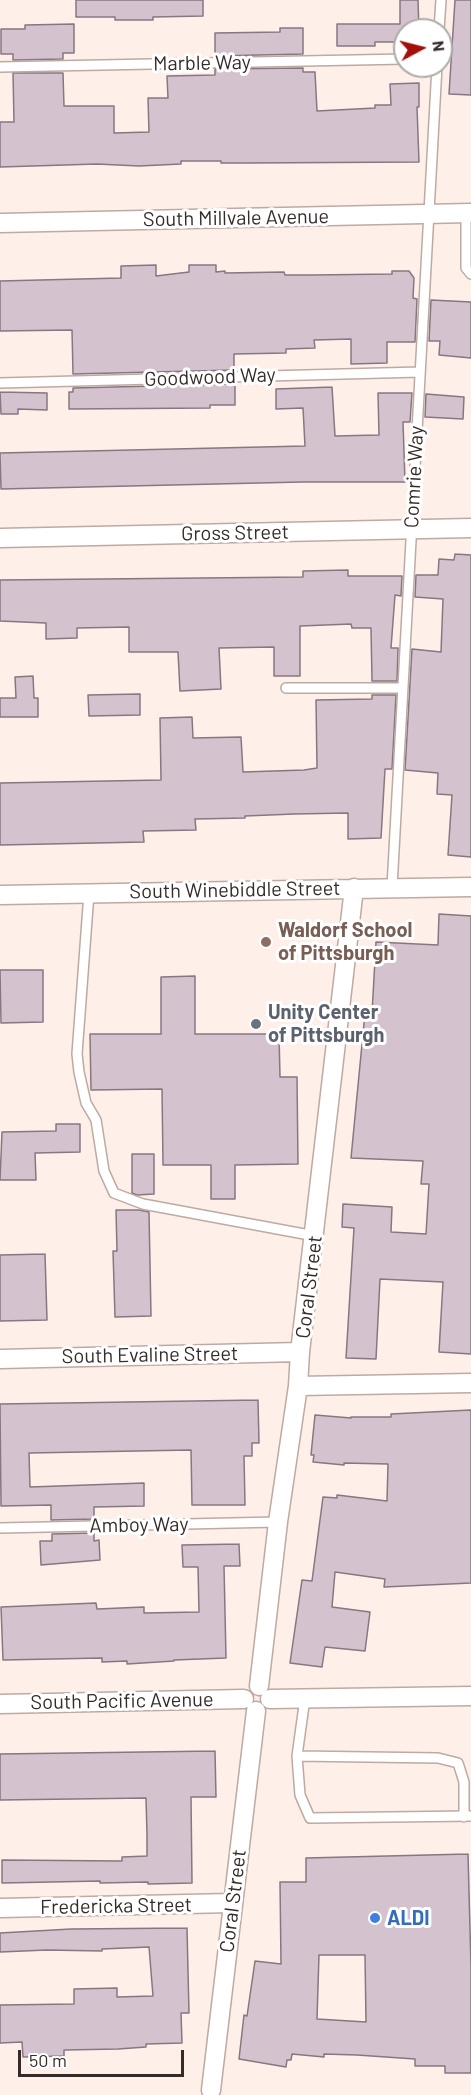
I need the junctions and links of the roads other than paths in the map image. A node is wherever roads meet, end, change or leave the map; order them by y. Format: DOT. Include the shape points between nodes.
graph roads {
  1 [pos="441,0"];
  2 [pos="440,18"];
  3 [pos="393,59"];
  4 [pos="0,67"];
  5 [pos="436,78"];
  6 [pos="468,213"];
  7 [pos="429,215"];
  8 [pos="0,223"];
  9 [pos="471,274"];
  10 [pos="420,372"];
  11 [pos="0,383"];
  12 [pos="471,528"];
  13 [pos="411,529"];
  14 [pos="0,538"];
  15 [pos="286,688"];
  16 [pos="402,688"];
  17 [pos="392,887"];
  18 [pos="471,887"];
  19 [pos="354,888"];
  20 [pos="89,893"];
  21 [pos="0,895"];
  22 [pos="315,1236"];
  23 [pos="300,1352"];
  24 [pos="0,1359"];
  25 [pos="471,1383"];
  26 [pos="298,1386"];
  27 [pos="278,1522"];
  28 [pos="0,1528"];
  29 [pos="265,1692"];
  30 [pos="471,1696"];
  31 [pos="305,1698"];
  32 [pos="0,1704"];
  33 [pos="250,1705"];
  34 [pos="297,1756"];
  35 [pos="467,1816"];
  36 [pos="232,1903"];
  37 [pos="0,1908"];
  38 [pos="210,2094"];
  1 -- 2 [label="lane"];
  3 -- 4 [label="lane, Marble Way"];
  5 -- 7 [label="lane, Comrie Way"];
  6 -- 7 [label="street, South Millvale Avenue"];
  6 -- 9 [label="lane" via="466,268"];
  7 -- 8 [label="street, South Millvale Avenue"];
  7 -- 10 [label="lane, Comrie Way"];
  10 -- 11 [label="lane, Goodwood Way"];
  10 -- 13 [label="lane, Comrie Way"];
  12 -- 13 [label="street, Gross Street"];
  13 -- 14 [label="street, Gross Street"];
  13 -- 16 [label="lane, Comrie Way"];
  15 -- 16 [label="lane"];
  16 -- 17 [label="lane, Comrie Way"];
  17 -- 18 [label="street, South Winebiddle Street"];
  17 -- 19 [label="street, South Winebiddle Street"];
  19 -- 20 [label="street, South Winebiddle Street"];
  19 -- 22 [label="street, Coral Street"];
  20 -- 21 [label="street, South Winebiddle Street"];
  20 -- 22 [label="lane" via="77,1054 86,1103 96,1120 104,1171 114,1193 143,1204"];
  22 -- 23 [label="street, Coral Street"];
  23 -- 24 [label="street, South Evaline Street"];
  23 -- 26 [label="street, Coral Street"];
  25 -- 26 [label="street"];
  26 -- 27 [label="street, Coral Street"];
  27 -- 28 [label="lane, Amboy Way"];
  27 -- 29 [label="street, Coral Street"];
  29 -- 31 [label="street"];
  29 -- 33 [label="street" via="252,1687 247,1691"];
  30 -- 31 [label="street"];
  31 -- 34 [label="lane"];
  32 -- 33 [label="street, South Pacific Avenue"];
  33 -- 36 [label="street, Coral Street"];
  34 -- 35 [label="lane" via="438,1758 458,1764"];
  34 -- 35 [label="lane" via="300,1795 310,1818"];
  36 -- 37 [label="street, Fredericka Street"];
  36 -- 38 [label="street, Coral Street"];
}
